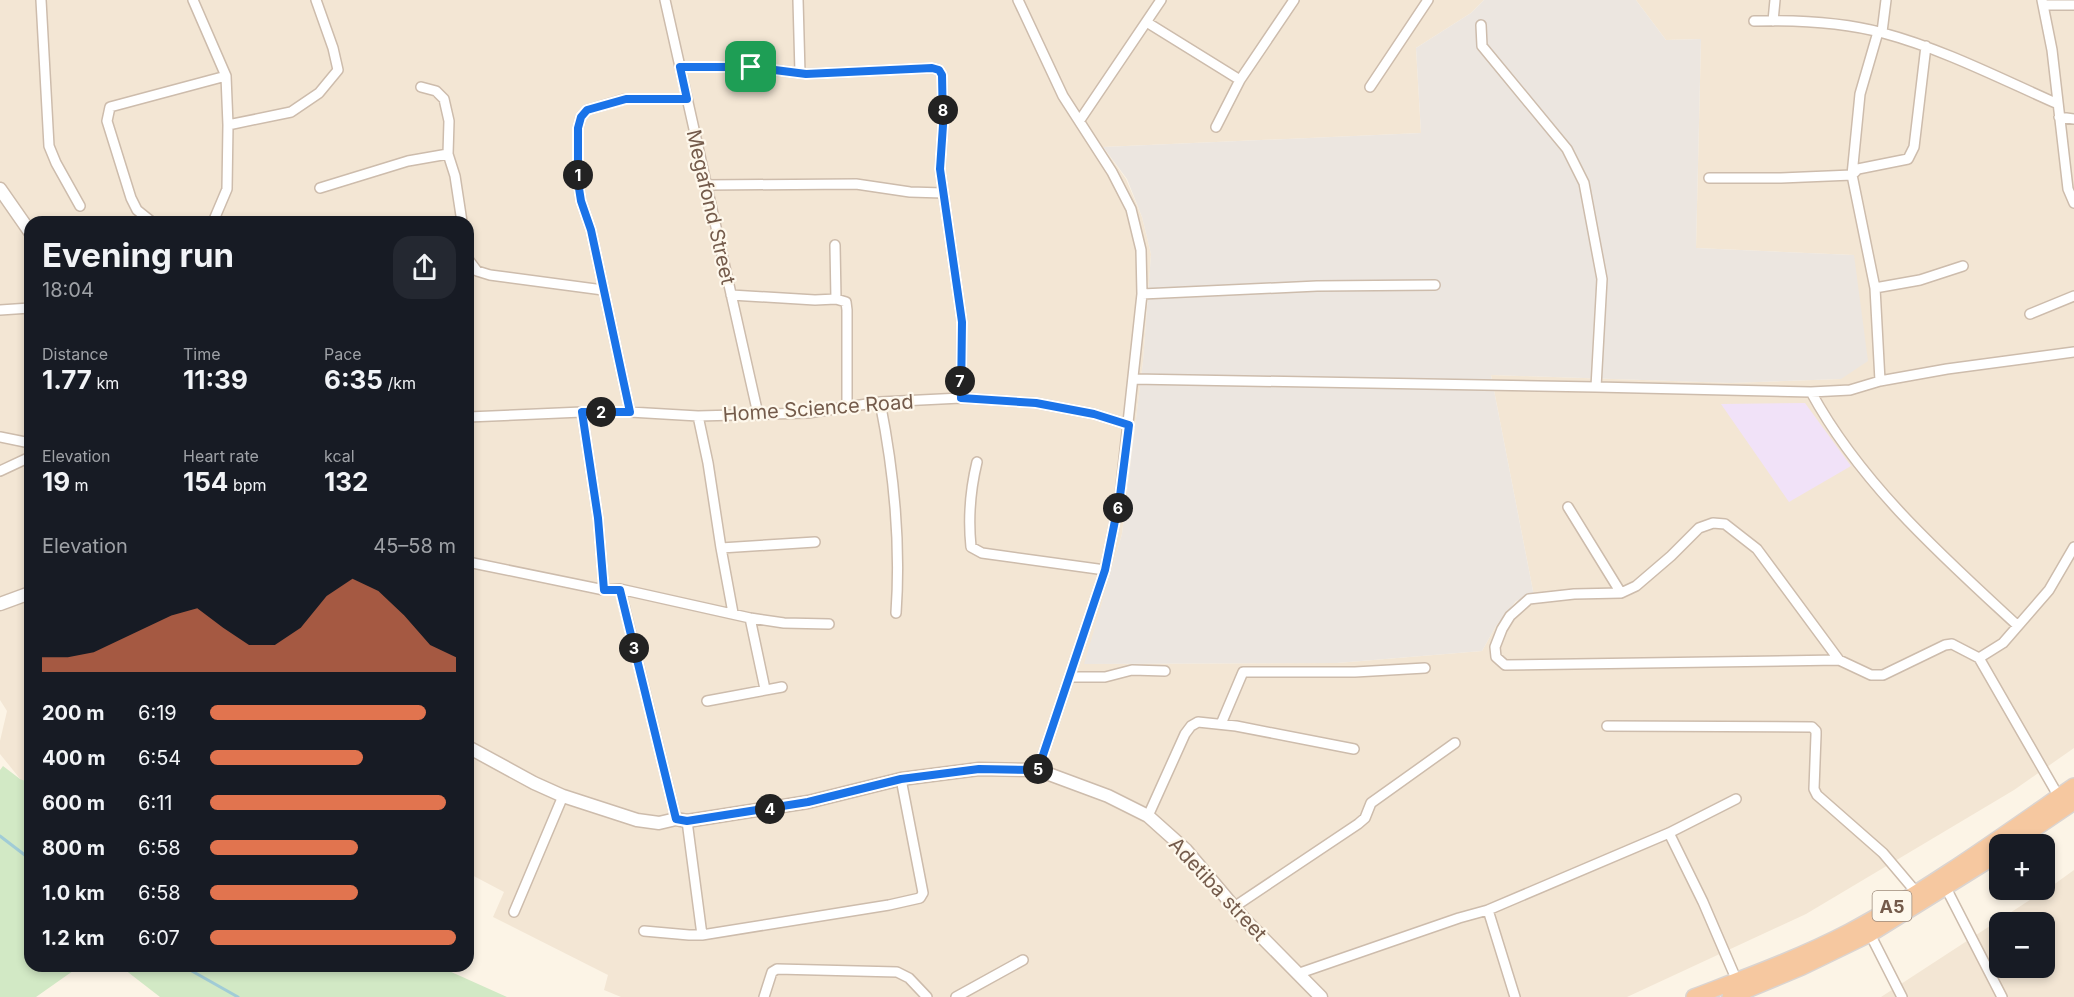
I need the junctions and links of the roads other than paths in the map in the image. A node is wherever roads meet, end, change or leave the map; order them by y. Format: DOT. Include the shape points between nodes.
graph roads {
  1 [pos="41,0"];
  2 [pos="193,0"];
  3 [pos="316,0"];
  4 [pos="665,0"];
  5 [pos="798,0"];
  6 [pos="1161,0"];
  7 [pos="1294,0"];
  8 [pos="1428,0"];
  9 [pos="1775,0"];
  10 [pos="1886,0"];
  11 [pos="1021,2"];
  12 [pos="2042,3"];
  13 [pos="2074,5"];
  14 [pos="1754,21"];
  15 [pos="1773,21"];
  16 [pos="1148,22"];
  17 [pos="1481,25"];
  18 [pos="1880,32"];
  19 [pos="1926,46"];
  20 [pos="680,67"];
  21 [pos="800,73"];
  22 [pos="226,76"];
  23 [pos="1240,80"];
  24 [pos="421,87"];
  25 [pos="1370,87"];
  26 [pos="687,99"];
  27 [pos="2058,104"];
  28 [pos="2059,117"];
  29 [pos="2074,119"];
  30 [pos="1080,120"];
  31 [pos="228,125"];
  32 [pos="1216,127"];
  33 [pos="448,154"];
  34 [pos="1852,175"];
  35 [pos="1710,178"];
  36 [pos="706,185"];
  37 [pos="0,189"];
  38 [pos="320,189"];
  39 [pos="943,193"];
  40 [pos="2074,203"];
  41 [pos="80,206"];
  42 [pos="144,216"];
  43 [pos="216,216"];
  44 [pos="461,216"];
  45 [pos="24,223"];
  46 [pos="836,245"];
  47 [pos="1963,266"];
  48 [pos="474,267"];
  49 [pos="1435,285"];
  50 [pos="1875,288"];
  51 [pos="603,290"];
  52 [pos="1142,294"];
  53 [pos="731,295"];
  54 [pos="2074,296"];
  55 [pos="836,299"];
  56 [pos="24,308"];
  57 [pos="0,310"];
  58 [pos="2030,314"];
  59 [pos="2074,352"];
  60 [pos="1133,379"];
  61 [pos="1880,381"];
  62 [pos="1596,387"];
  63 [pos="1811,392"];
  64 [pos="961,398"];
  65 [pos="880,402"];
  66 [pos="847,406"];
  67 [pos="582,412"];
  68 [pos="630,412"];
  69 [pos="758,414"];
  70 [pos="698,416"];
  71 [pos="474,417"];
  72 [pos="1129,425"];
  73 [pos="0,437"];
  74 [pos="24,440"];
  75 [pos="24,460"];
  76 [pos="977,462"];
  77 [pos="0,471"];
  78 [pos="1568,507"];
  79 [pos="815,542"];
  80 [pos="2074,547"];
  81 [pos="721,548"];
  82 [pos="474,563"];
  83 [pos="1105,570"];
  84 [pos="604,590"];
  85 [pos="620,590"];
  86 [pos="1621,593"];
  87 [pos="24,595"];
  88 [pos="0,604"];
  89 [pos="733,613"];
  90 [pos="896,613"];
  91 [pos="750,618"];
  92 [pos="829,624"];
  93 [pos="2018,626"];
  94 [pos="1979,657"];
  95 [pos="1839,660"];
  96 [pos="1425,668"];
  97 [pos="1165,671"];
  98 [pos="1069,677"];
  99 [pos="782,687"];
  100 [pos="765,689"];
  101 [pos="707,701"];
  102 [pos="1221,724"];
  103 [pos="1607,726"];
  104 [pos="1455,743"];
  105 [pos="1354,748"];
  106 [pos="474,750"];
  107 [pos="1038,770"];
  108 [pos="901,779"];
  109 [pos="2074,786"];
  110 [pos="563,796"];
  111 [pos="2059,796"];
  112 [pos="1736,799"];
  113 [pos="2074,802"];
  114 [pos="1148,816"];
  115 [pos="681,820"];
  116 [pos="1669,833"];
  117 [pos="2027,834"];
  118 [pos="1989,860"];
  119 [pos="1946,888"];
  120 [pos="1916,892"];
  121 [pos="1234,908"];
  122 [pos="1488,910"];
  123 [pos="514,912"];
  124 [pos="644,931"];
  125 [pos="1870,934"];
  126 [pos="702,935"];
  127 [pos="1023,960"];
  128 [pos="1298,974"];
  129 [pos="1737,981"];
  130 [pos="764,997"];
  131 [pos="927,997"];
  132 [pos="956,997"];
  133 [pos="1321,997"];
  134 [pos="1515,997"];
  135 [pos="1694,997"];
  136 [pos="1730,997"];
  137 [pos="1902,997"];
  138 [pos="2002,997"];
  1 -- 41 [label="street" via="49,146"];
  2 -- 22 [label="street"];
  3 -- 31 [label="street" via="338,70 319,93 291,112"];
  4 -- 20 [label="street, Megafond Street"];
  5 -- 21 [label="street"];
  6 -- 16 [label="street"];
  7 -- 23 [label="street"];
  8 -- 25 [label="street"];
  9 -- 15 [label="street"];
  10 -- 18 [label="street"];
  11 -- 30 [label="street" via="1063,96"];
  12 -- 13 [label="street"];
  12 -- 27 [label="street"];
  14 -- 15 [label="street"];
  15 -- 18 [label="street"];
  16 -- 23 [label="street"];
  16 -- 30 [label="street"];
  17 -- 62 [label="street" via="1482,46 1568,149 1584,183 1602,279"];
  18 -- 19 [label="street"];
  18 -- 34 [label="street" via="1860,94"];
  19 -- 27 [label="street"];
  19 -- 34 [label="street" via="1911,155 1908,159 1858,169"];
  20 -- 21 [label="street" via="751,67"];
  20 -- 26 [label="street, Megafond Street"];
  21 -- 39 [label="street" via="939,70"];
  22 -- 31 [label="street"];
  22 -- 42 [label="street" via="110,107 107,122 131,198"];
  23 -- 32 [label="street"];
  24 -- 33 [label="street" via="436,91 444,99"];
  26 -- 36 [label="street, Megafond Street"];
  26 -- 51 [label="street" via="626,99 587,110 581,117 578,182"];
  27 -- 28 [label="street"];
  28 -- 29 [label="street"];
  28 -- 40 [label="street" via="2068,189"];
  30 -- 52 [label="street" via="1131,209 1141,250"];
  31 -- 43 [label="street" via="227,189"];
  33 -- 38 [label="street" via="408,161"];
  33 -- 44 [label="street"];
  34 -- 35 [label="street"];
  34 -- 50 [label="street"];
  36 -- 39 [label="street" via="856,184"];
  36 -- 53 [label="street, Megafond Street"];
  37 -- 45 [label="street"];
  39 -- 64 [label="street" via="962,322"];
  46 -- 55 [label="street"];
  47 -- 50 [label="street" via="1920,280"];
  48 -- 51 [label="street" via="490,275"];
  49 -- 52 [label="street"];
  50 -- 61 [label="street"];
  51 -- 68 [label="street"];
  52 -- 60 [label="street"];
  53 -- 55 [label="street"];
  53 -- 69 [label="street, Megafond Street"];
  54 -- 58 [label="street"];
  55 -- 66 [label="street" via="846,302 847,310"];
  56 -- 57 [label="street"];
  59 -- 61 [label="street"];
  60 -- 62 [label="street"];
  60 -- 72 [label="street"];
  61 -- 63 [label="street" via="1850,390"];
  62 -- 63 [label="street"];
  63 -- 93 [label="street" via="1852,454 1901,513"];
  64 -- 65 [label="street, Home Science Road"];
  64 -- 72 [label="street, Home Science Road" via="1036,403"];
  65 -- 66 [label="street, Home Science Road"];
  65 -- 90 [label="street" via="897,518"];
  66 -- 69 [label="street, Home Science Road" via="808,413"];
  67 -- 68 [label="street, Home Science Road"];
  67 -- 71 [label="street, Home Science Road"];
  67 -- 84 [label="street"];
  68 -- 70 [label="street, Home Science Road"];
  69 -- 70 [label="street, Home Science Road"];
  70 -- 81 [label="street"];
  72 -- 83 [label="street"];
  73 -- 74 [label="street"];
  75 -- 77 [label="street"];
  76 -- 83 [label="street" via="970,496 971,548 982,553"];
  78 -- 86 [label="street"];
  79 -- 81 [label="street"];
  80 -- 93 [label="street" via="2049,590"];
  81 -- 89 [label="street"];
  82 -- 84 [label="street"];
  83 -- 98 [label="street"];
  84 -- 85 [label="street"];
  85 -- 89 [label="street"];
  85 -- 115 [label="street"];
  86 -- 95 [label="street" via="1636,586 1698,528 1725,524 1756,549"];
  86 -- 95 [label="street" via="1529,599 1510,615 1495,647 1496,657 1505,665"];
  87 -- 88 [label="street"];
  89 -- 91 [label="street"];
  91 -- 92 [label="street"];
  91 -- 100 [label="street"];
  93 -- 94 [label="street" via="2003,643"];
  94 -- 95 [label="street" via="1952,644 1945,645 1883,675 1871,675"];
  94 -- 111 [label="street"];
  96 -- 102 [label="street" via="1243,672"];
  97 -- 98 [label="street" via="1132,670 1105,677"];
  98 -- 107 [label="street"];
  99 -- 100 [label="street"];
  100 -- 101 [label="street"];
  102 -- 105 [label="street"];
  102 -- 114 [label="street" via="1198,722 1191,726"];
  103 -- 120 [label="street" via="1812,727 1816,730 1817,795 1883,853"];
  104 -- 121 [label="street" via="1371,804 1359,824"];
  106 -- 110 [label="street"];
  107 -- 108 [label="street" via="979,769"];
  107 -- 114 [label="street, Adetiba street" via="1108,796"];
  108 -- 115 [label="street" via="808,802"];
  108 -- 126 [label="street" via="923,893 920,898"];
  109 -- 111 [label="highway, A5"];
  110 -- 115 [label="street" via="637,820"];
  110 -- 123 [label="street"];
  111 -- 120 [label="highway, A5"];
  112 -- 116 [label="street"];
  113 -- 117 [label="highway"];
  114 -- 121 [label="street, Adetiba street" via="1186,850"];
  115 -- 126 [label="street"];
  116 -- 122 [label="street"];
  116 -- 129 [label="street"];
  118 -- 119 [label="highway, A5"];
  119 -- 125 [label="highway, A5"];
  119 -- 138 [label="street"];
  120 -- 129 [label="highway, A5" via="1835,939"];
  121 -- 128 [label="street, Adetiba street"];
  122 -- 128 [label="street"];
  122 -- 134 [label="street"];
  124 -- 126 [label="street"];
  125 -- 136 [label="highway, A5"];
  125 -- 137 [label="street"];
  127 -- 132 [label="street"];
  128 -- 133 [label="street, Adetiba street"];
  129 -- 135 [label="highway, A5"];
  130 -- 131 [label="street" via="772,972 777,969 897,972 909,978"];
}
